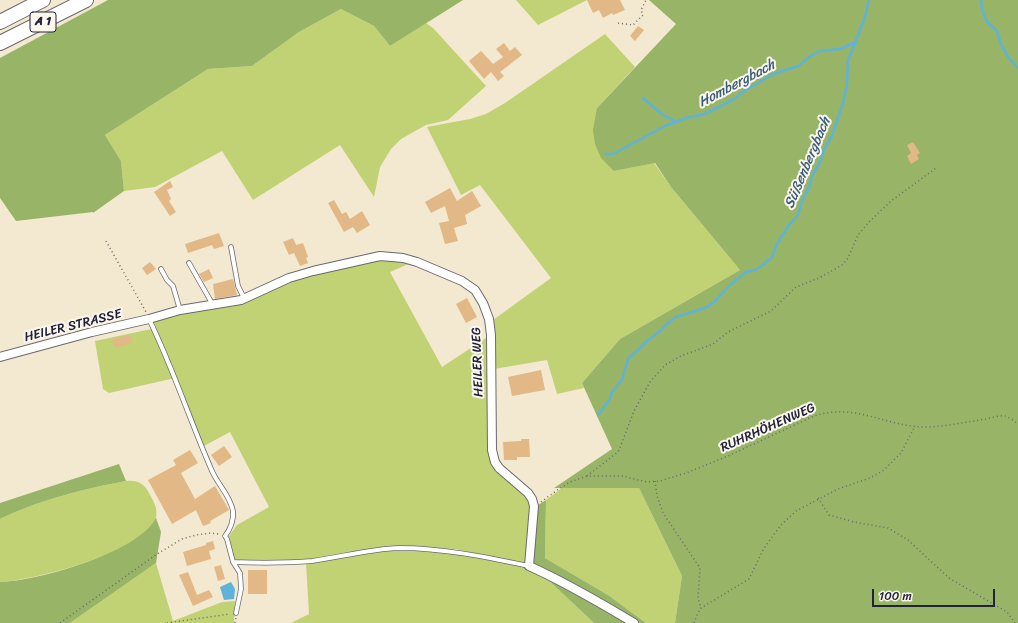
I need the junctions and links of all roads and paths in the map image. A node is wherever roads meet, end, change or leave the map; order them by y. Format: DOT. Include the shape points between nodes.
graph roads {
  1 [pos="43,0"];
  2 [pos="86,0"];
  3 [pos="646,0"];
  4 [pos="0,22"];
  5 [pos="618,24"];
  6 [pos="0,43"];
  7 [pos="936,168"];
  8 [pos="106,240"];
  9 [pos="231,247"];
  10 [pos="189,263"];
  11 [pos="161,269"];
  12 [pos="244,299"];
  13 [pos="213,305"];
  14 [pos="180,310"];
  15 [pos="151,318"];
  16 [pos="0,358"];
  17 [pos="1018,424"];
  18 [pos="915,426"];
  19 [pos="587,476"];
  20 [pos="655,481"];
  21 [pos="818,498"];
  22 [pos="534,506"];
  23 [pos="225,536"];
  24 [pos="233,562"];
  25 [pos="529,566"];
  26 [pos="701,608"];
  27 [pos="236,613"];
  28 [pos="60,623"];
  29 [pos="167,623"];
  30 [pos="634,623"];
  31 [pos="694,623"];
  32 [pos="1015,623"];
  1 -- 4 [label="highway, A 1"];
  2 -- 6 [label="highway, A 1"];
  3 -- 5 [label="path" via="641,10 643,15 633,25"];
  7 -- 19 [label="path" via="891,201 869,222 842,265 796,287 771,310 728,332 713,344 665,365 650,382 634,411 618,452"];
  8 -- 15 [label="path"];
  9 -- 12 [label="lane" via="238,286"];
  10 -- 13 [label="lane"];
  11 -- 14 [label="lane" via="173,286"];
  12 -- 13 [label="street, HEILER WEG"];
  12 -- 22 [label="street, HEILER WEG" via="289,278 380,256 417,262 462,281 474,290 483,303 489,319 492,450 495,462 528,493"];
  13 -- 14 [label="street, HEILER WEG"];
  14 -- 15 [label="street, HEILER WEG"];
  15 -- 16 [label="street, HEILER STRASSE"];
  15 -- 23 [label="lane" via="212,473 228,497 233,512 232,523"];
  17 -- 18 [label="path, RUHRHÖHENWEG" via="1004,416 949,425"];
  18 -- 20 [label="path, RUHRHÖHENWEG" via="846,412 824,413 700,468"];
  18 -- 21 [label="path" via="901,453 884,470"];
  19 -- 20 [label="path, RUHRHÖHENWEG" via="622,476 647,482"];
  19 -- 22 [label="path, RUHRHÖHENWEG" via="570,482"];
  20 -- 26 [label="path" via="663,513 700,568 698,598"];
  21 -- 26 [label="path" via="796,511 781,525 764,548 749,579"];
  21 -- 32 [label="path" via="829,515 888,528 908,540 949,578 1007,612"];
  22 -- 25 [label="street"];
  23 -- 24 [label="lane"];
  23 -- 28 [label="path" via="196,535 182,539"];
  24 -- 25 [label="lane" via="313,560 399,548 455,551"];
  24 -- 27 [label="lane" via="240,573 241,589"];
  25 -- 30 [label="street" via="548,574"];
  26 -- 31 [label="path"];
  27 -- 29 [label="path"];
}
